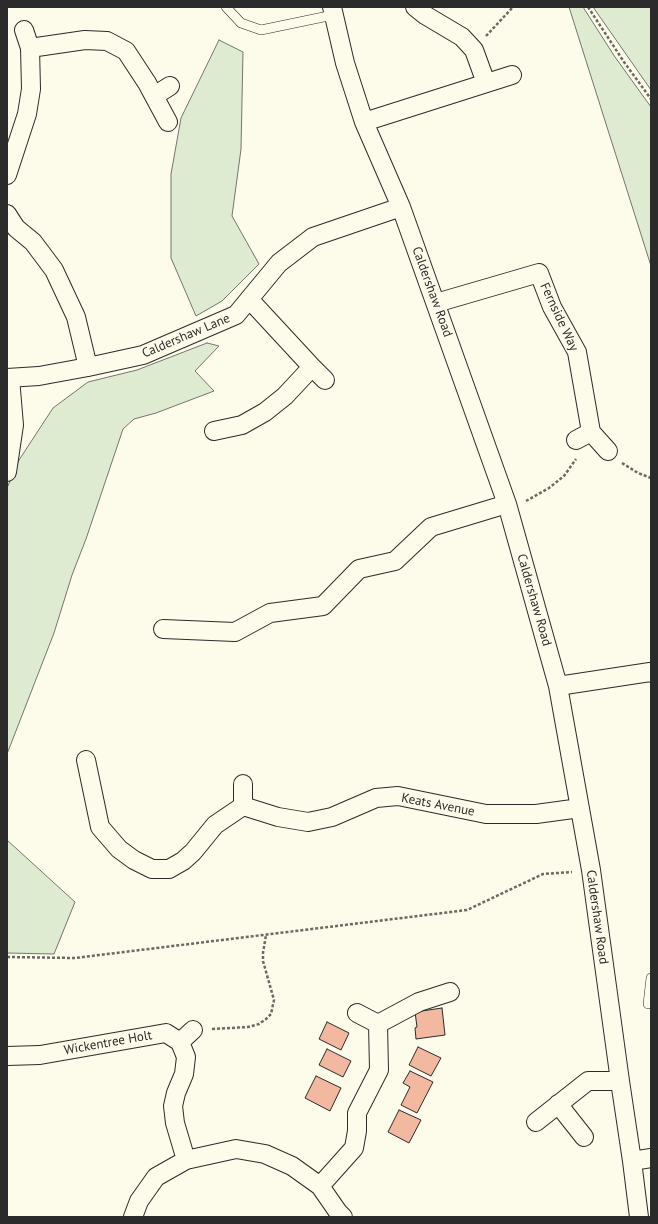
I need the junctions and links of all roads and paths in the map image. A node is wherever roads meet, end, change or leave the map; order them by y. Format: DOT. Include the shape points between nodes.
graph roads {
  1 [pos="226,7"];
  2 [pos="415,7"];
  3 [pos="513,7"];
  4 [pos="588,7"];
  5 [pos="333,11"];
  6 [pos="24,30"];
  7 [pos="30,48"];
  8 [pos="474,50"];
  9 [pos="512,75"];
  10 [pos="486,83"];
  11 [pos="170,86"];
  12 [pos="154,96"];
  13 [pos="651,98"];
  14 [pos="168,122"];
  15 [pos="364,122"];
  16 [pos="7,175"];
  17 [pos="401,207"];
  18 [pos="7,214"];
  19 [pos="249,299"];
  20 [pos="436,303"];
  21 [pos="88,367"];
  22 [pos="312,367"];
  23 [pos="8,378"];
  24 [pos="325,380"];
  25 [pos="214,431"];
  26 [pos="584,436"];
  27 [pos="608,451"];
  28 [pos="7,472"];
  29 [pos="651,478"];
  30 [pos="507,506"];
  31 [pos="163,629"];
  32 [pos="651,672"];
  33 [pos="558,686"];
  34 [pos="86,760"];
  35 [pos="243,784"];
  36 [pos="244,806"];
  37 [pos="580,808"];
  38 [pos="591,870"];
  39 [pos="266,935"];
  40 [pos="7,957"];
  41 [pos="651,978"];
  42 [pos="450,992"];
  43 [pos="648,1004"];
  44 [pos="357,1013"];
  45 [pos="378,1024"];
  46 [pos="193,1030"];
  47 [pos="180,1042"];
  48 [pos="7,1056"];
  49 [pos="620,1081"];
  50 [pos="558,1104"];
  51 [pos="536,1122"];
  52 [pos="584,1137"];
  53 [pos="651,1158"];
  54 [pos="186,1160"];
  55 [pos="632,1161"];
  56 [pos="320,1186"];
  57 [pos="133,1217"];
  58 [pos="343,1217"];
  59 [pos="639,1217"];
  1 -- 5 [label="lane" via="241,23 261,30"];
  2 -- 8 [label="street" via="462,37"];
  3 -- 8 [label="path"];
  4 -- 13 [label="path"];
  5 -- 15 [label="street, Caldershaw Road" via="345,63"];
  6 -- 7 [label="street"];
  7 -- 12 [label="street" via="85,40 107,41 126,51"];
  7 -- 16 [label="street" via="31,89 27,114"];
  8 -- 10 [label="street"];
  9 -- 10 [label="street"];
  10 -- 15 [label="street"];
  11 -- 12 [label="street"];
  12 -- 14 [label="street"];
  15 -- 17 [label="street, Caldershaw Road"];
  17 -- 19 [label="street, Caldershaw Lane" via="312,237 279,263"];
  17 -- 20 [label="street, Caldershaw Road"];
  18 -- 21 [label="street" via="16,228 33,242 54,270 76,317"];
  19 -- 21 [label="street, Caldershaw Lane" via="236,315 143,355"];
  19 -- 22 [label="street"];
  20 -- 26 [label="street, Fernside Way" via="538,265 552,307 577,352"];
  20 -- 30 [label="street, Caldershaw Road"];
  21 -- 23 [label="street, Caldershaw Lane" via="39,376"];
  22 -- 24 [label="street"];
  22 -- 25 [label="street" via="285,396 265,412 242,425"];
  23 -- 28 [label="street" via="14,425"];
  26 -- 27 [label="street"];
  26 -- 30 [label="path" via="575,461 564,476 530,499"];
  27 -- 29 [label="path" via="624,465"];
  30 -- 31 [label="street" via="431,527 395,560 359,569 323,606 270,613 235,632"];
  30 -- 33 [label="street, Caldershaw Road"];
  32 -- 33 [label="street"];
  33 -- 37 [label="street, Caldershaw Road"];
  34 -- 36 [label="street" via="100,827 119,850 152,869 169,869 183,861 215,825"];
  35 -- 36 [label="street"];
  36 -- 37 [label="street, Keats Avenue" via="278,817 308,822 332,817 376,798 398,796 486,814 536,814"];
  37 -- 38 [label="street, Caldershaw Road"];
  38 -- 39 [label="path" via="543,874 467,910"];
  38 -- 49 [label="street, Caldershaw Road"];
  39 -- 40 [label="path" via="75,958"];
  39 -- 46 [label="path" via="263,961 274,1000 271,1014 259,1024 248,1027"];
  41 -- 43 [label="lane"];
  42 -- 45 [label="street" via="419,1002"];
  44 -- 45 [label="street"];
  45 -- 56 [label="street" via="378,1070 357,1114 354,1148"];
  46 -- 47 [label="street"];
  47 -- 48 [label="street, Wickentree Holt" via="166,1033 40,1055"];
  47 -- 54 [label="street" via="186,1057 184,1074 173,1106 175,1123"];
  49 -- 50 [label="street" via="588,1081"];
  49 -- 55 [label="street, Caldershaw Road"];
  50 -- 51 [label="street"];
  50 -- 52 [label="street"];
  53 -- 55 [label="street"];
  54 -- 56 [label="street" via="236,1149 265,1154 292,1166"];
  54 -- 57 [label="street" via="156,1177 139,1201"];
  55 -- 59 [label="street, Caldershaw Road"];
  56 -- 58 [label="street"];
}
